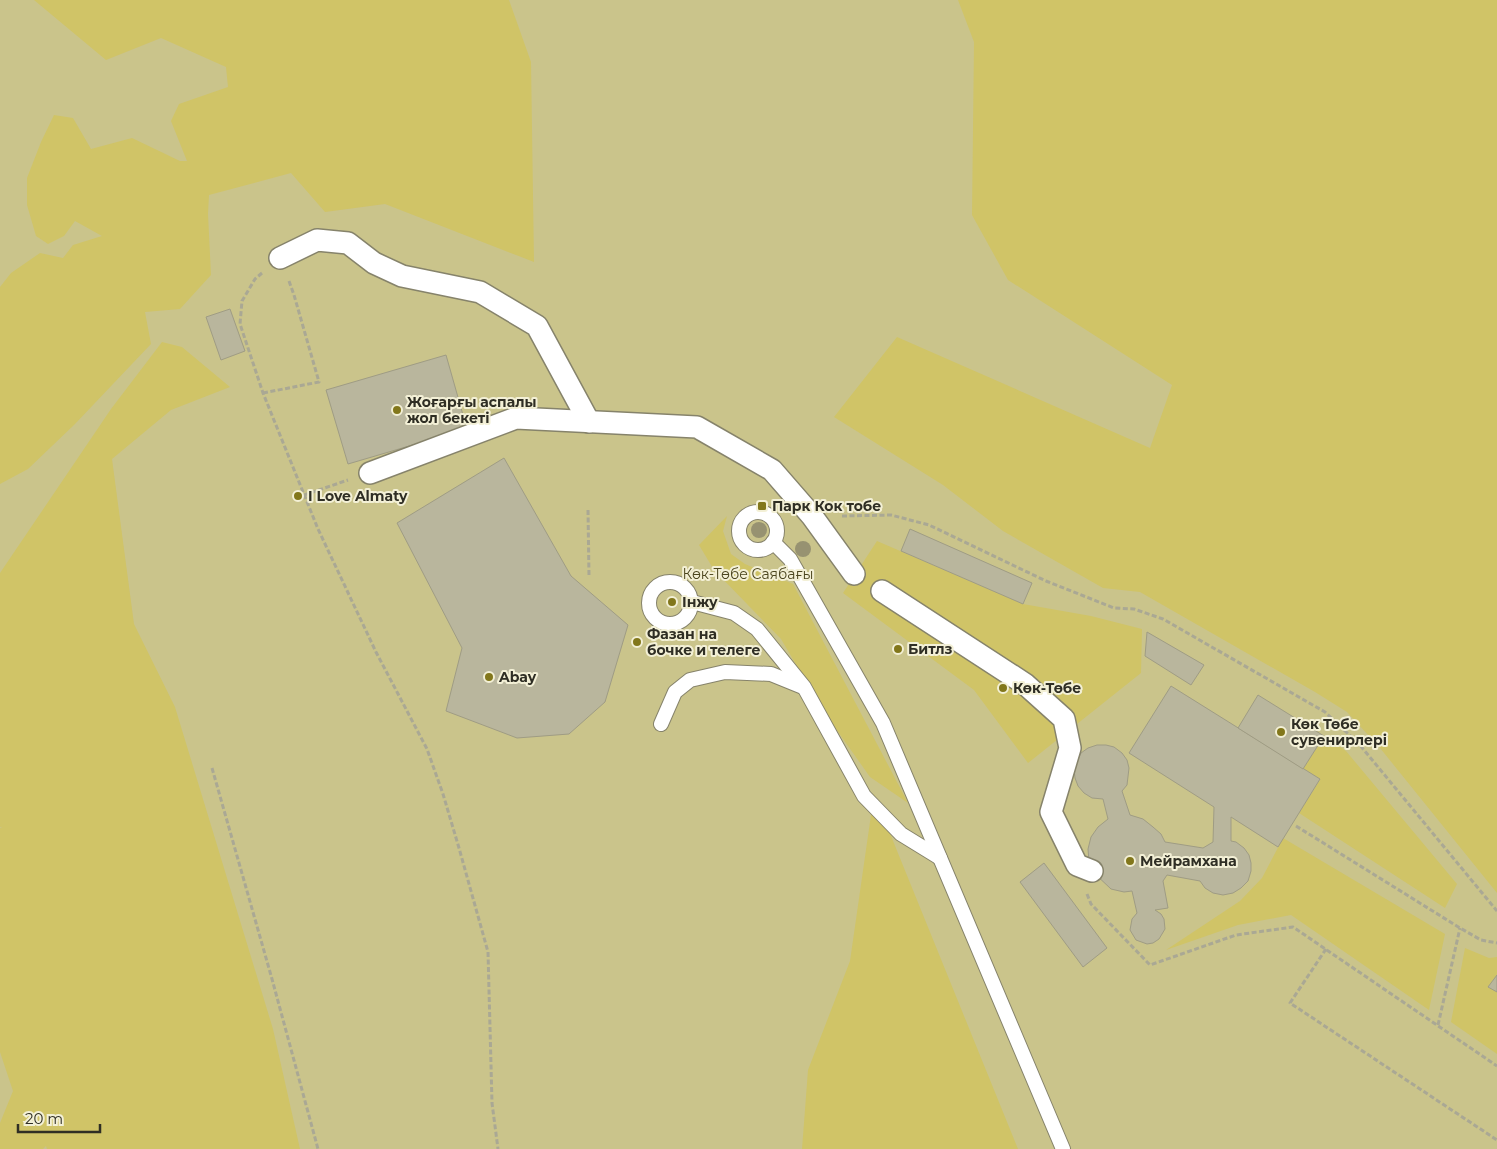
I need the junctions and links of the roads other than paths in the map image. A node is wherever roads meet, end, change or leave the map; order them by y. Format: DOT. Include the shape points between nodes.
graph roads {
  1 [pos="280,258"];
  2 [pos="589,422"];
  3 [pos="370,473"];
  4 [pos="773,542"];
  5 [pos="854,574"];
  6 [pos="882,591"];
  7 [pos="692,602"];
  8 [pos="804,687"];
  9 [pos="661,724"];
  10 [pos="940,858"];
  11 [pos="1084,868"];
  12 [pos="1063,1149"];
  1 -- 2 [label="street" via="317,240 348,243 374,262 402,276 480,292 537,326"];
  2 -- 3 [label="street" via="516,418"];
  2 -- 5 [label="street" via="697,427 772,470 812,516"];
  4 -- 10 [label="lane" via="790,560 883,723"];
  6 -- 11 [label="street" via="1025,684 1064,719 1070,748 1051,812"];
  7 -- 8 [label="lane" via="734,613 757,629"];
  8 -- 9 [label="lane" via="771,674 725,672 690,680 675,692"];
  8 -- 10 [label="lane" via="864,796 901,834"];
  10 -- 12 [label="lane"];
}
